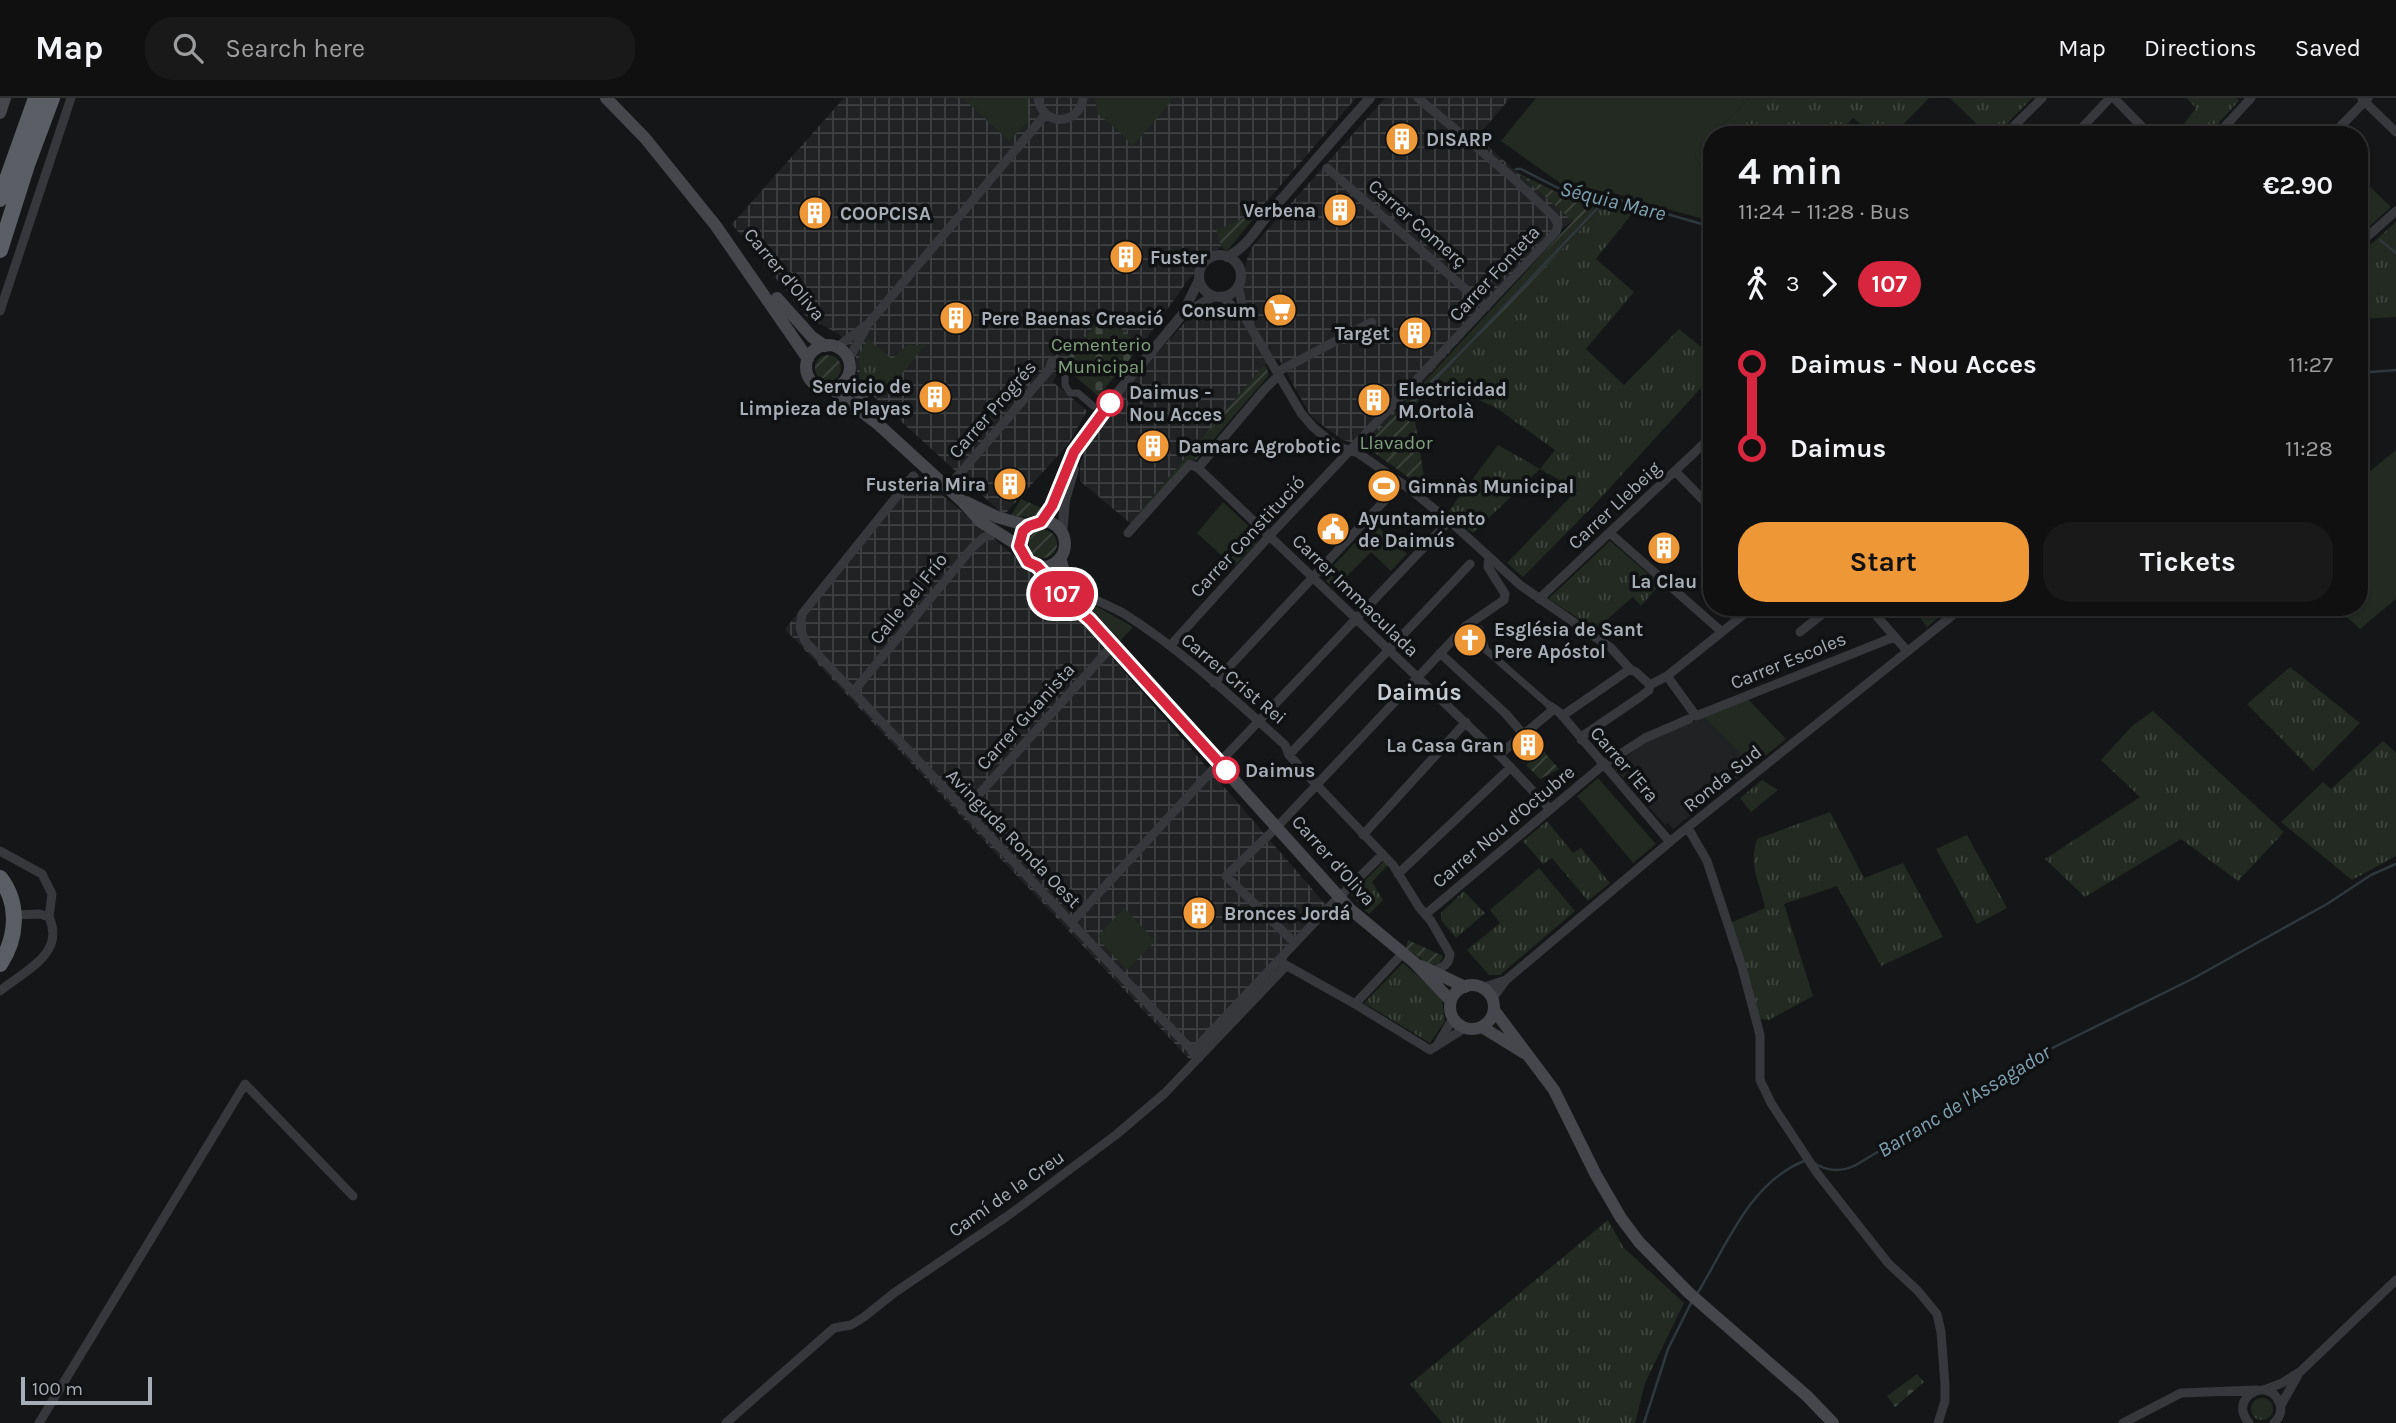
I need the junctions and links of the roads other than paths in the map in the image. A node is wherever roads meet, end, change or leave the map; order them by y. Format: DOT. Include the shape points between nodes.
graph roads {
  1 [pos="5,98"];
  2 [pos="36,98"];
  3 [pos="51,98"];
  4 [pos="71,98"];
  5 [pos="606,98"];
  6 [pos="1038,98"];
  7 [pos="1083,98"];
  8 [pos="1370,98"];
  9 [pos="1418,98"];
  10 [pos="2042,98"];
  11 [pos="2112,98"];
  12 [pos="2247,99"];
  13 [pos="2364,99"];
  14 [pos="0,113"];
  15 [pos="1045,114"];
  16 [pos="2014,126"];
  17 [pos="2084,126"];
  18 [pos="2141,126"];
  19 [pos="2226,126"];
  20 [pos="2340,126"];
  21 [pos="2396,132"];
  22 [pos="1327,168"];
  23 [pos="0,199"];
  24 [pos="2396,211"];
  25 [pos="716,226"];
  26 [pos="2368,236"];
  27 [pos="1251,239"];
  28 [pos="0,250"];
  29 [pos="1227,257"];
  30 [pos="1240,272"];
  31 [pos="1199,280"];
  32 [pos="1238,285"];
  33 [pos="1217,296"];
  34 [pos="1486,307"];
  35 [pos="0,311"];
  36 [pos="1182,316"];
  37 [pos="1244,316"];
  38 [pos="1372,322"];
  39 [pos="868,324"];
  40 [pos="831,347"];
  41 [pos="808,359"];
  42 [pos="849,359"];
  43 [pos="1052,361"];
  44 [pos="1278,374"];
  45 [pos="848,377"];
  46 [pos="832,389"];
  47 [pos="1093,406"];
  48 [pos="879,425"];
  49 [pos="1084,438"];
  50 [pos="1703,445"];
  51 [pos="1350,451"];
  52 [pos="1198,468"];
  53 [pos="1676,472"];
  54 [pos="913,476"];
  55 [pos="956,478"];
  56 [pos="1401,483"];
  57 [pos="1703,500"];
  58 [pos="962,501"];
  59 [pos="1449,521"];
  60 [pos="1035,524"];
  61 [pos="1128,533"];
  62 [pos="1611,533"];
  63 [pos="1062,534"];
  64 [pos="989,535"];
  65 [pos="1269,536"];
  66 [pos="1019,546"];
  67 [pos="1062,555"];
  68 [pos="1489,557"];
  69 [pos="1470,564"];
  70 [pos="1037,566"];
  71 [pos="1313,578"];
  72 [pos="1539,599"];
  73 [pos="1703,615"];
  74 [pos="1704,616"];
  75 [pos="1742,616"];
  76 [pos="1820,616"];
  77 [pos="1876,616"];
  78 [pos="1952,616"];
  79 [pos="1356,618"];
  80 [pos="1090,620"];
  81 [pos="1477,625"];
  82 [pos="1722,632"];
  83 [pos="1800,632"];
  84 [pos="1894,637"];
  85 [pos="1170,646"];
  86 [pos="1108,649"];
  87 [pos="1389,649"];
  88 [pos="1907,651"];
  89 [pos="1440,653"];
  90 [pos="1630,669"];
  91 [pos="1667,676"];
  92 [pos="1416,677"];
  93 [pos="1214,683"];
  94 [pos="1650,685"];
  95 [pos="853,692"];
  96 [pos="1552,707"];
  97 [pos="1562,716"];
  98 [pos="1692,717"];
  99 [pos="1259,721"];
  100 [pos="1466,722"];
  101 [pos="1523,734"];
  102 [pos="1581,740"];
  103 [pos="1289,755"];
  104 [pos="1499,755"];
  105 [pos="1219,762"];
  106 [pos="1603,765"];
  107 [pos="1511,767"];
  108 [pos="1316,785"];
  109 [pos="1549,808"];
  110 [pos="964,811"];
  111 [pos="1688,828"];
  112 [pos="1273,831"];
  113 [pos="1363,835"];
  114 [pos="1670,842"];
  115 [pos="0,851"];
  116 [pos="1382,855"];
  117 [pos="1398,874"];
  118 [pos="0,878"];
  119 [pos="1337,901"];
  120 [pos="1426,914"];
  121 [pos="14,915"];
  122 [pos="48,917"];
  123 [pos="1071,923"];
  124 [pos="1295,943"];
  125 [pos="1403,953"];
  126 [pos="1415,963"];
  127 [pos="0,964"];
  128 [pos="1283,964"];
  129 [pos="1432,971"];
  130 [pos="1506,979"];
  131 [pos="1465,986"];
  132 [pos="1482,988"];
  133 [pos="0,990"];
  134 [pos="1451,1002"];
  135 [pos="1355,1004"];
  136 [pos="1493,1005"];
  137 [pos="1453,1018"];
  138 [pos="1482,1027"];
  139 [pos="1465,1028"];
  140 [pos="1435,1049"];
  141 [pos="1196,1055"];
  142 [pos="1530,1057"];
  143 [pos="353,1196"];
  144 [pos="2396,1280"];
  145 [pos="2301,1371"];
  146 [pos="2260,1390"];
  147 [pos="2217,1392"];
  148 [pos="2281,1406"];
  149 [pos="2244,1417"];
  150 [pos="38,1423"];
  151 [pos="726,1423"];
  152 [pos="1833,1423"];
  153 [pos="1938,1423"];
  154 [pos="2123,1423"];
  155 [pos="2274,1423"];
  1 -- 14 [label="main road"];
  2 -- 23 [label="highway"];
  3 -- 28 [label="highway"];
  4 -- 35 [label="street"];
  5 -- 25 [label="main road, Carrer d'Oliva" via="645,138"];
  6 -- 15 [label="street"];
  7 -- 15 [label="street" via="1077,113 1066,120"];
  8 -- 27 [label="street"];
  9 -- 34 [label="street, Carrer Fonteta" via="1557,221 1556,232"];
  10 -- 16 [label="street"];
  11 -- 17 [label="street"];
  11 -- 18 [label="street"];
  12 -- 19 [label="street"];
  13 -- 20 [label="street"];
  13 -- 21 [label="street"];
  15 -- 39 [label="street"];
  22 -- 34 [label="street, Carrer Comerç"];
  24 -- 26 [label="street"];
  25 -- 40 [label="main road, Carrer d'Oliva" via="795,320"];
  25 -- 41 [label="main road, Carrer d'Oliva"];
  27 -- 29 [label="street"];
  27 -- 30 [label="street"];
  29 -- 30 [label="street"];
  29 -- 31 [label="street" via="1206,261"];
  30 -- 32 [label="street"];
  31 -- 33 [label="street"];
  31 -- 36 [label="street"];
  32 -- 33 [label="street" via="1229,294"];
  32 -- 37 [label="street"];
  33 -- 36 [label="street"];
  33 -- 37 [label="street"];
  34 -- 51 [label="street, Carrer Fonteta"];
  36 -- 49 [label="street"];
  37 -- 44 [label="street"];
  38 -- 44 [label="street"];
  39 -- 40 [label="street"];
  39 -- 42 [label="street"];
  40 -- 41 [label="main road" via="815,350"];
  40 -- 42 [label="main road"];
  41 -- 46 [label="main road" via="809,378 819,387"];
  42 -- 45 [label="main road"];
  43 -- 47 [label="street" via="1065,371 1070,393 1078,393"];
  43 -- 55 [label="street, Carrer Progrés"];
  44 -- 51 [label="street" via="1313,427"];
  44 -- 52 [label="street"];
  45 -- 46 [label="main road"];
  45 -- 48 [label="main road"];
  46 -- 48 [label="main road"];
  48 -- 58 [label="main road"];
  49 -- 60 [label="street" via="1052,506"];
  49 -- 63 [label="street" via="1065,500"];
  50 -- 53 [label="street, Carrer Llebeig"];
  51 -- 56 [label="street"];
  51 -- 65 [label="street, Carrer Constitució"];
  52 -- 61 [label="street" via="1190,464"];
  52 -- 65 [label="street, Carrer Immaculada"];
  53 -- 57 [label="street"];
  53 -- 62 [label="street, Carrer Llebeig"];
  54 -- 95 [label="street, Avinguda Ronda Oest" via="805,608 800,623 805,641"];
  56 -- 59 [label="street"];
  56 -- 71 [label="street"];
  58 -- 60 [label="main road" via="997,517"];
  58 -- 64 [label="main road"];
  59 -- 68 [label="street"];
  59 -- 79 [label="street"];
  60 -- 63 [label="main road" via="1054,525"];
  60 -- 66 [label="main road" via="1020,538"];
  62 -- 72 [label="street, Carrer Llebeig"];
  62 -- 73 [label="street"];
  63 -- 67 [label="main road"];
  64 -- 66 [label="main road"];
  64 -- 95 [label="street, Calle del Frío" via="969,552"];
  65 -- 71 [label="street, Carrer Immaculada"];
  65 -- 85 [label="street, Carrer Constitució"];
  66 -- 70 [label="main road" via="1023,557"];
  67 -- 70 [label="main road" via="1050,566"];
  67 -- 80 [label="main road, Carrer d'Oliva" via="1072,596"];
  67 -- 85 [label="street, Carrer Crist Rei" via="1073,585"];
  68 -- 72 [label="street"];
  68 -- 81 [label="street" via="1488,567 1505,598"];
  69 -- 87 [label="street"];
  70 -- 80 [label="main road, Carrer d'Oliva"];
  71 -- 79 [label="street, Carrer Immaculada"];
  71 -- 93 [label="street"];
  72 -- 90 [label="street" via="1611,648"];
  74 -- 82 [label="street"];
  75 -- 82 [label="street"];
  76 -- 83 [label="street"];
  77 -- 84 [label="street"];
  78 -- 88 [label="street, Ronda Sud"];
  79 -- 87 [label="street, Carrer Immaculada"];
  79 -- 99 [label="street"];
  80 -- 86 [label="main road, Carrer d'Oliva"];
  81 -- 89 [label="street" via="1466,625"];
  81 -- 96 [label="street" via="1486,650"];
  82 -- 91 [label="street"];
  84 -- 88 [label="street"];
  84 -- 98 [label="street, Carrer Escoles"];
  85 -- 93 [label="street, Carrer Crist Rei"];
  86 -- 105 [label="main road, Carrer d'Oliva"];
  86 -- 110 [label="street, Carrer Guanista"];
  87 -- 92 [label="street, Carrer Immaculada"];
  87 -- 103 [label="street"];
  88 -- 111 [label="street, Ronda Sud"];
  89 -- 92 [label="street"];
  89 -- 101 [label="street"];
  90 -- 94 [label="street"];
  90 -- 97 [label="street"];
  91 -- 94 [label="street"];
  91 -- 98 [label="street"];
  92 -- 100 [label="street, Carrer Immaculada"];
  92 -- 108 [label="street"];
  93 -- 99 [label="street, Carrer Crist Rei"];
  94 -- 102 [label="street"];
  95 -- 110 [label="street, Avinguda Ronda Oest"];
  96 -- 97 [label="street, Carrer l'Era"];
  96 -- 101 [label="street"];
  97 -- 102 [label="street, Carrer l'Era"];
  98 -- 106 [label="street, Carrer Escoles" via="1645,738"];
  99 -- 103 [label="street, Carrer Crist Rei" via="1285,745"];
  99 -- 105 [label="street"];
  100 -- 104 [label="street, Carrer Immaculada"];
  100 -- 113 [label="street"];
  101 -- 104 [label="street"];
  102 -- 106 [label="street, Carrer l'Era"];
  103 -- 108 [label="street, Carrer Crist Rei"];
  104 -- 107 [label="street, Carrer Immaculada"];
  105 -- 112 [label="main road, Carrer d'Oliva"];
  105 -- 123 [label="street"];
  106 -- 109 [label="street, Carrer Nou d'Octubre"];
  106 -- 114 [label="street, Carrer l'Era"];
  107 -- 109 [label="street, Carrer Immaculada"];
  107 -- 117 [label="street"];
  108 -- 112 [label="street"];
  108 -- 113 [label="street, Carrer Crist Rei"];
  109 -- 120 [label="street, Carrer Nou d'Octubre"];
  110 -- 123 [label="street, Avinguda Ronda Oest"];
  111 -- 114 [label="street, Ronda Sud"];
  111 -- 153 [label="street" via="1705,857 1742,967 1760,1035 1760,1080 1808,1162 1888,1264 1937,1314 1945,1385"];
  112 -- 119 [label="main road, Carrer d'Oliva"];
  112 -- 124 [label="street" via="1226,876"];
  113 -- 116 [label="street, Carrer Crist Rei"];
  114 -- 130 [label="street, Ronda Sud"];
  115 -- 122 [label="street" via="42,874 52,894"];
  116 -- 117 [label="street, Carrer Crist Rei"];
  116 -- 119 [label="street, Camí de la Creu"];
  117 -- 120 [label="street, Carrer Crist Rei"];
  118 -- 121 [label="highway"];
  119 -- 124 [label="street, Camí de la Creu"];
  119 -- 125 [label="main road, Carrer d'Oliva"];
  120 -- 129 [label="street, Carrer Crist Rei" via="1448,950 1448,963"];
  121 -- 122 [label="street"];
  121 -- 127 [label="highway" via="12,941"];
  122 -- 133 [label="street" via="54,940 47,953"];
  123 -- 141 [label="street, Avinguda Ronda Oest"];
  124 -- 128 [label="street, Camí de la Creu"];
  125 -- 126 [label="main road, Carrer d'Oliva"];
  125 -- 135 [label="street"];
  126 -- 129 [label="main road, Carrer d'Oliva"];
  126 -- 134 [label="main road, Carrer d'Oliva"];
  128 -- 135 [label="street"];
  128 -- 141 [label="street, Camí de la Creu"];
  129 -- 131 [label="main road, Carrer d'Oliva"];
  130 -- 132 [label="street"];
  130 -- 136 [label="street"];
  131 -- 132 [label="main road"];
  131 -- 134 [label="main road"];
  132 -- 136 [label="main road"];
  134 -- 137 [label="main road"];
  135 -- 140 [label="street"];
  136 -- 138 [label="main road" via="1492,1017"];
  136 -- 142 [label="main road"];
  137 -- 139 [label="main road"];
  137 -- 140 [label="street"];
  138 -- 139 [label="main road"];
  138 -- 142 [label="main road"];
  139 -- 140 [label="street"];
  141 -- 151 [label="street, Camí de la Creu" via="1146,1110 1101,1147 864,1317 834,1328"];
  142 -- 152 [label="main road" via="1560,1101 1621,1218 1656,1262"];
  143 -- 150 [label="street" via="245,1084"];
  144 -- 145 [label="street"];
  145 -- 146 [label="street"];
  145 -- 148 [label="street"];
  146 -- 147 [label="street"];
  146 -- 148 [label="street" via="2275,1395"];
  146 -- 149 [label="street" via="2247,1397"];
  147 -- 149 [label="street" via="2230,1397"];
  147 -- 154 [label="street" via="2181,1393"];
  148 -- 155 [label="street"];
}
